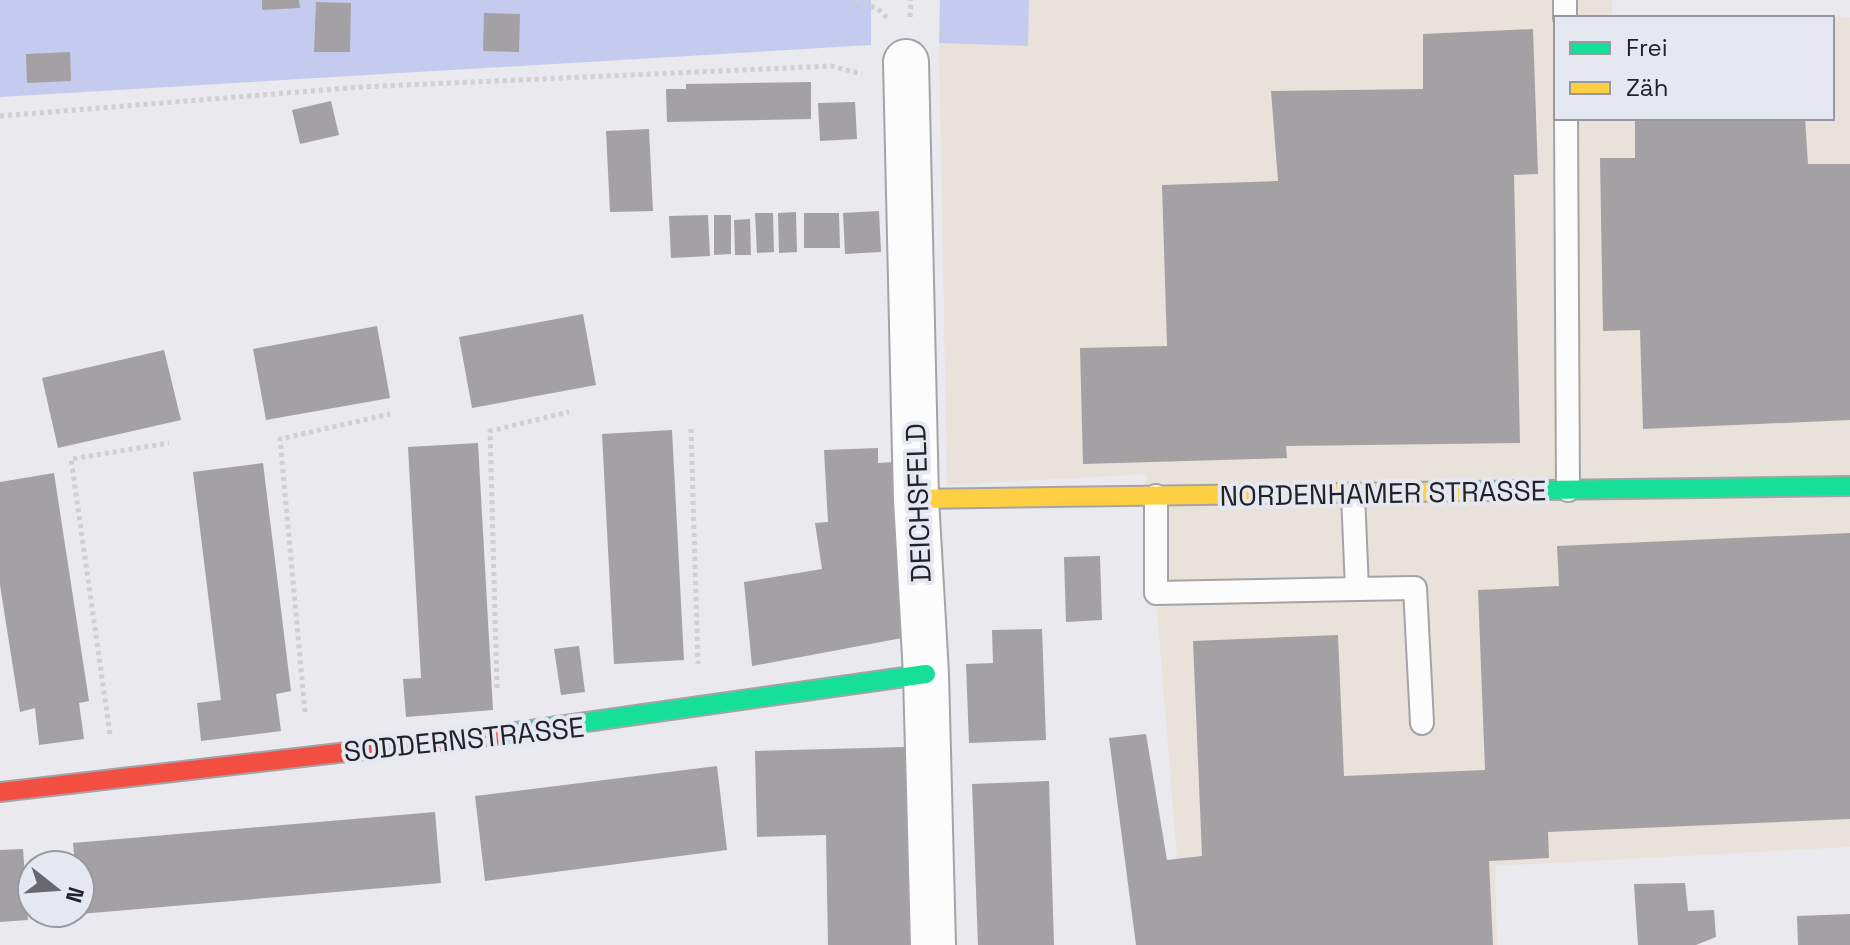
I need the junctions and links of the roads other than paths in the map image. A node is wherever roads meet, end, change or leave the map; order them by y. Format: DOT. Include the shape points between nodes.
graph roads {
  1 [pos="906,83"];
  2 [pos="1566,120"];
  3 [pos="1850,486"];
  4 [pos="1568,490"];
  5 [pos="1353,494"];
  6 [pos="1156,496"];
  7 [pos="916,499"];
  8 [pos="1357,589"];
  9 [pos="926,674"];
  10 [pos="1422,723"];
  11 [pos="0,792"];
  12 [pos="933,945"];
  1 -- 7 [label="street, DEICHSFELD"];
  2 -- 4 [label="lane"];
  3 -- 4 [label="street, NORDENHAMER STRASSE"];
  4 -- 5 [label="street, NORDENHAMER STRASSE"];
  5 -- 6 [label="street, NORDENHAMER STRASSE"];
  5 -- 8 [label="lane"];
  6 -- 7 [label="street, NORDENHAMER STRASSE"];
  6 -- 8 [label="lane" via="1156,593"];
  7 -- 9 [label="street, DEICHSFELD"];
  8 -- 10 [label="lane" via="1415,588"];
  9 -- 11 [label="street, SODDERNSTRASSE" via="700,712"];
  9 -- 12 [label="street, DEICHSFELD"];
}
